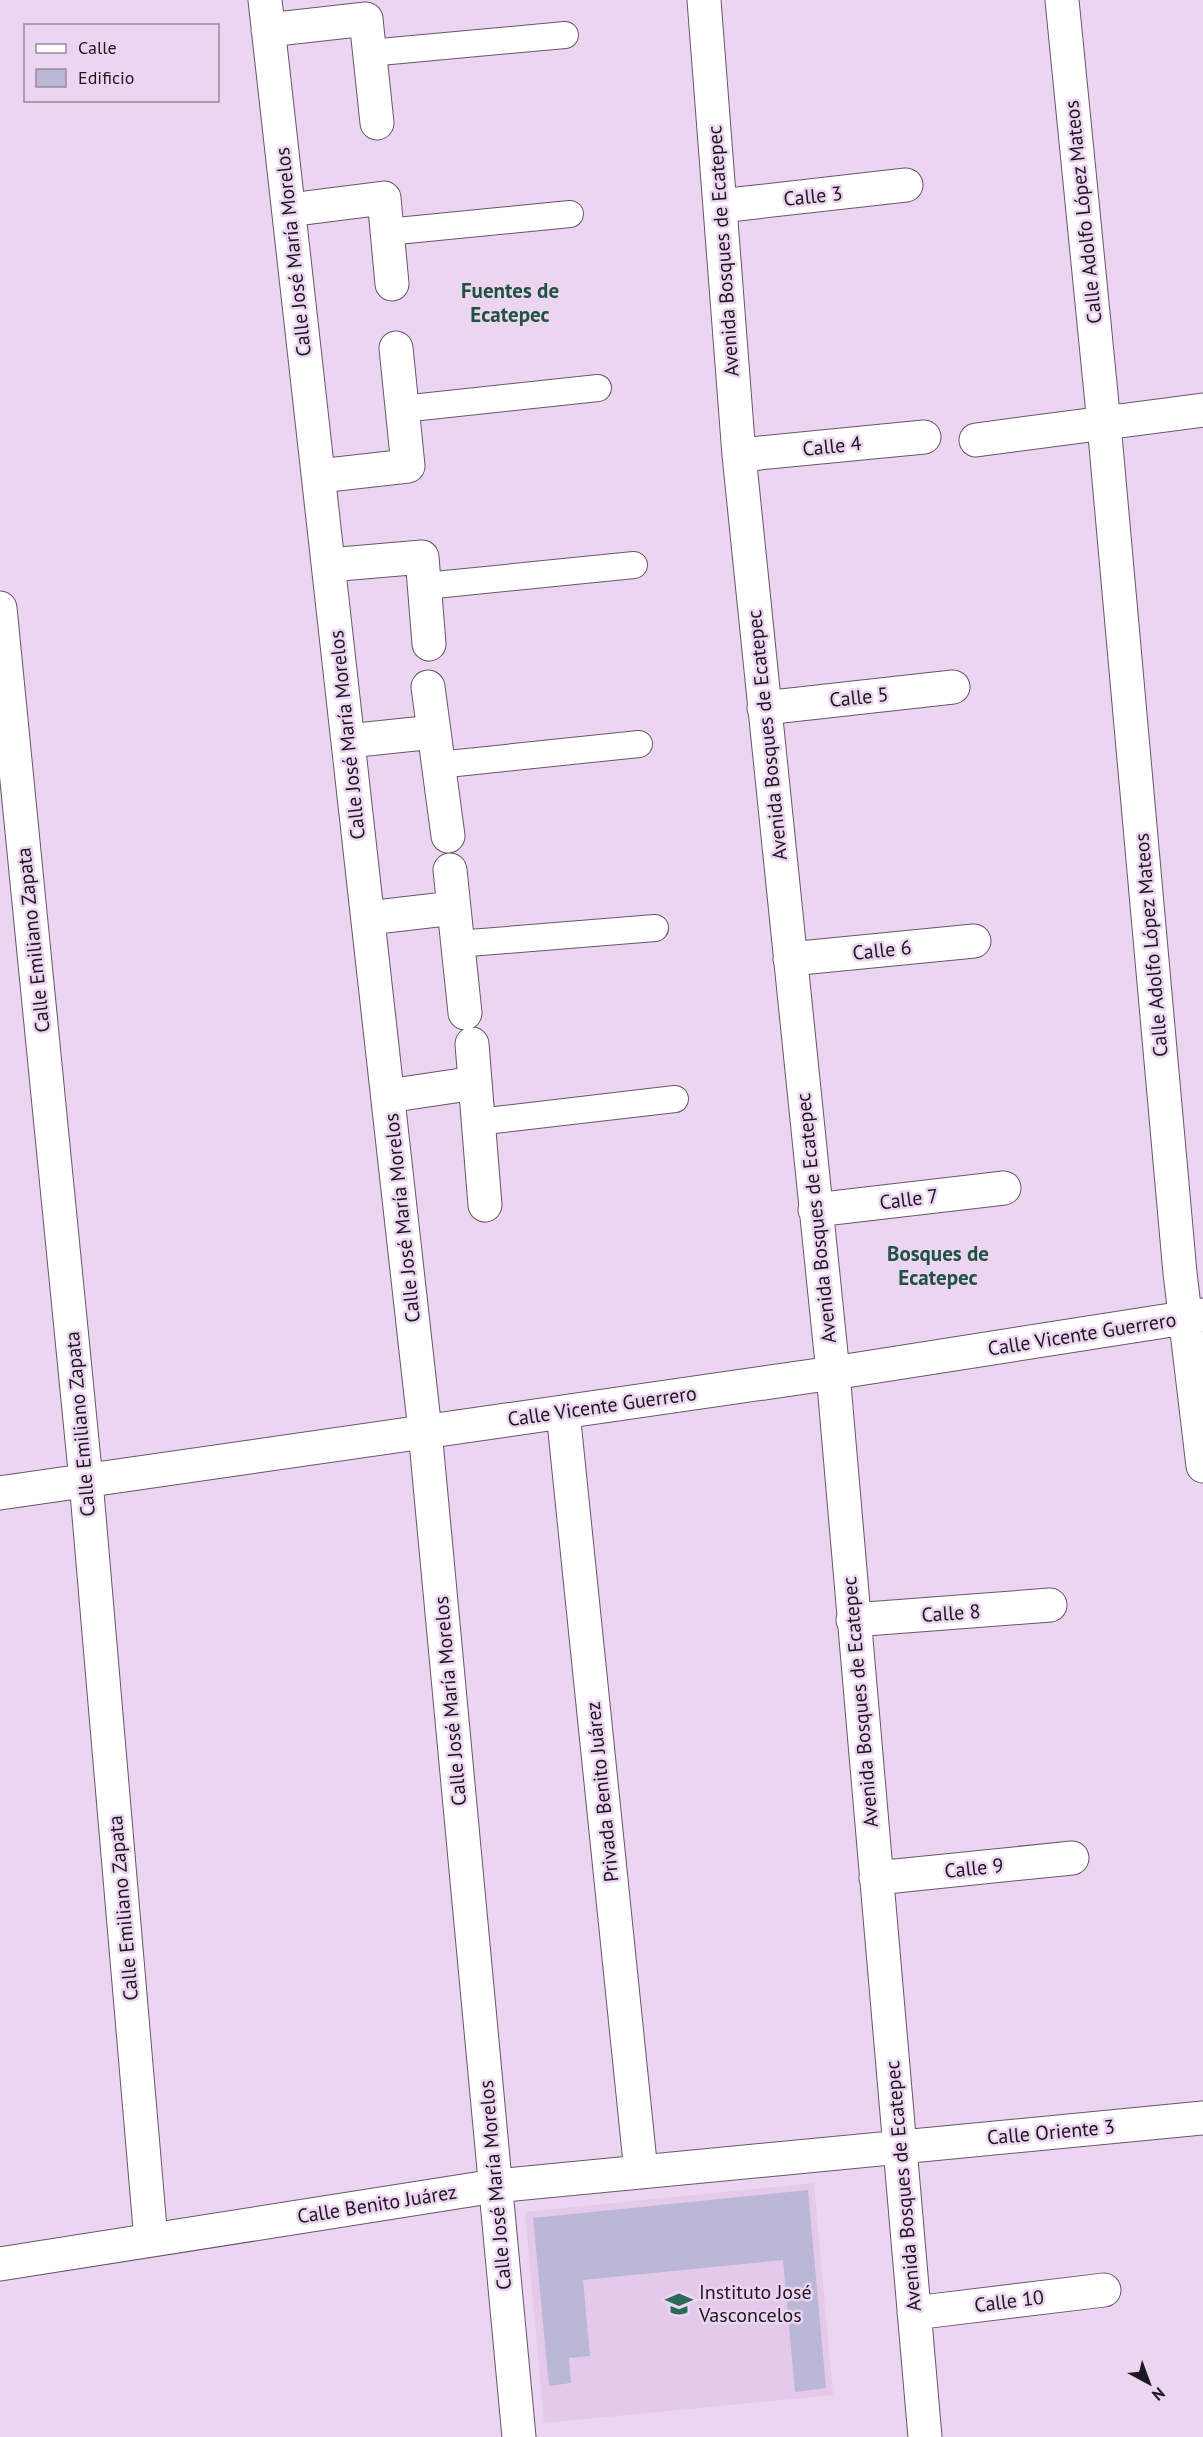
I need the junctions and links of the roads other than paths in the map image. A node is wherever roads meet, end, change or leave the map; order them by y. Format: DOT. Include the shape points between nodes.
graph roads {
  1 [pos="704,0"];
  2 [pos="1062,0"];
  3 [pos="267,15"];
  4 [pos="565,35"];
  5 [pos="369,53"];
  6 [pos="377,123"];
  7 [pos="906,185"];
  8 [pos="720,206"];
  9 [pos="289,210"];
  10 [pos="570,214"];
  11 [pos="387,232"];
  12 [pos="392,284"];
  13 [pos="396,348"];
  14 [pos="598,388"];
  15 [pos="402,409"];
  16 [pos="1203,410"];
  17 [pos="1104,424"];
  18 [pos="924,437"];
  19 [pos="976,440"];
  20 [pos="739,455"];
  21 [pos="319,476"];
  22 [pos="328,565"];
  23 [pos="634,565"];
  24 [pos="425,586"];
  25 [pos="0,608"];
  26 [pos="429,644"];
  27 [pos="428,687"];
  28 [pos="953,687"];
  29 [pos="764,708"];
  30 [pos="434,732"];
  31 [pos="348,741"];
  32 [pos="639,744"];
  33 [pos="438,765"];
  34 [pos="448,836"];
  35 [pos="450,870"];
  36 [pos="454,908"];
  37 [pos="368,918"];
  38 [pos="655,927"];
  39 [pos="974,941"];
  40 [pos="457,944"];
  41 [pos="790,959"];
  42 [pos="475,1083"];
  43 [pos="388,1096"];
  44 [pos="675,1100"];
  45 [pos="478,1122"];
  46 [pos="1004,1188"];
  47 [pos="485,1205"];
  48 [pos="815,1210"];
  49 [pos="1195,1316"];
  50 [pos="833,1373"];
  51 [pos="564,1412"];
  52 [pos="425,1431"];
  53 [pos="1203,1466"];
  54 [pos="86,1481"];
  55 [pos="0,1493"];
  56 [pos="1050,1605"];
  57 [pos="853,1620"];
  58 [pos="1072,1858"];
  59 [pos="876,1878"];
  60 [pos="1203,2118"];
  61 [pos="900,2147"];
  62 [pos="641,2172"];
  63 [pos="495,2186"];
  64 [pos="151,2240"];
  65 [pos="0,2264"];
  66 [pos="1104,2290"];
  67 [pos="914,2313"];
  68 [pos="519,2437"];
  69 [pos="925,2437"];
  1 -- 8 [label="street, Avenida Bosques de Ecatepec"];
  2 -- 17 [label="street, Calle Adolfo López Mateos"];
  3 -- 5 [label="street" via="366,19"];
  3 -- 9 [label="street, Calle José María Morelos"];
  4 -- 5 [label="street"];
  5 -- 6 [label="street"];
  7 -- 8 [label="street, Calle 3"];
  8 -- 20 [label="street, Avenida Bosques de Ecatepec"];
  9 -- 11 [label="street" via="384,198"];
  9 -- 21 [label="street, Calle José María Morelos"];
  10 -- 11 [label="street"];
  11 -- 12 [label="street"];
  13 -- 15 [label="street"];
  14 -- 15 [label="street"];
  15 -- 21 [label="street" via="408,466"];
  16 -- 17 [label="street"];
  17 -- 19 [label="street"];
  17 -- 49 [label="street, Calle Adolfo López Mateos" via="1180,1273"];
  18 -- 20 [label="street, Calle 4"];
  20 -- 29 [label="street, Avenida Bosques de Ecatepec"];
  21 -- 22 [label="street, Calle José María Morelos"];
  22 -- 24 [label="street" via="422,557"];
  22 -- 31 [label="street, Calle José María Morelos"];
  23 -- 24 [label="street"];
  24 -- 26 [label="street"];
  25 -- 54 [label="street, Calle Emiliano Zapata"];
  27 -- 30 [label="street"];
  28 -- 29 [label="street, Calle 5"];
  29 -- 41 [label="street, Avenida Bosques de Ecatepec"];
  30 -- 31 [label="street"];
  30 -- 33 [label="street"];
  31 -- 37 [label="street, Calle José María Morelos"];
  32 -- 33 [label="street"];
  33 -- 34 [label="street"];
  35 -- 36 [label="street"];
  36 -- 37 [label="street"];
  36 -- 40 [label="street"];
  37 -- 43 [label="street, Calle José María Morelos"];
  38 -- 40 [label="street"];
  39 -- 41 [label="street, Calle 6"];
  40 -- 42 [label="street"];
  41 -- 48 [label="street, Avenida Bosques de Ecatepec"];
  42 -- 43 [label="street"];
  42 -- 45 [label="street"];
  43 -- 52 [label="street, Calle José María Morelos"];
  44 -- 45 [label="street"];
  45 -- 47 [label="street"];
  46 -- 48 [label="street, Calle 7"];
  48 -- 50 [label="street, Avenida Bosques de Ecatepec"];
  49 -- 50 [label="street, Calle Vicente Guerrero"];
  49 -- 53 [label="street, Calle Adolfo López Mateos"];
  50 -- 51 [label="street, Calle Vicente Guerrero"];
  50 -- 57 [label="street, Avenida Bosques de Ecatepec"];
  51 -- 52 [label="street, Calle Vicente Guerrero"];
  51 -- 62 [label="street, Privada Benito Juárez"];
  52 -- 54 [label="street, Calle Vicente Guerrero"];
  52 -- 63 [label="street, Calle José María Morelos"];
  54 -- 55 [label="street, Calle Vicente Guerrero"];
  54 -- 64 [label="street, Calle Emiliano Zapata"];
  56 -- 57 [label="street, Calle 8"];
  57 -- 59 [label="street, Avenida Bosques de Ecatepec"];
  58 -- 59 [label="street, Calle 9"];
  59 -- 61 [label="street, Avenida Bosques de Ecatepec"];
  60 -- 61 [label="street, Calle Oriente 3"];
  61 -- 62 [label="street, Calle Benito Juárez"];
  61 -- 67 [label="street, Avenida Bosques de Ecatepec"];
  62 -- 63 [label="street, Calle Benito Juárez"];
  63 -- 64 [label="street, Calle Benito Juárez"];
  63 -- 68 [label="street, Calle José María Morelos"];
  64 -- 65 [label="street, Calle Benito Juárez"];
  66 -- 67 [label="street, Calle 10"];
  67 -- 69 [label="street, Avenida Bosques de Ecatepec"];
}
